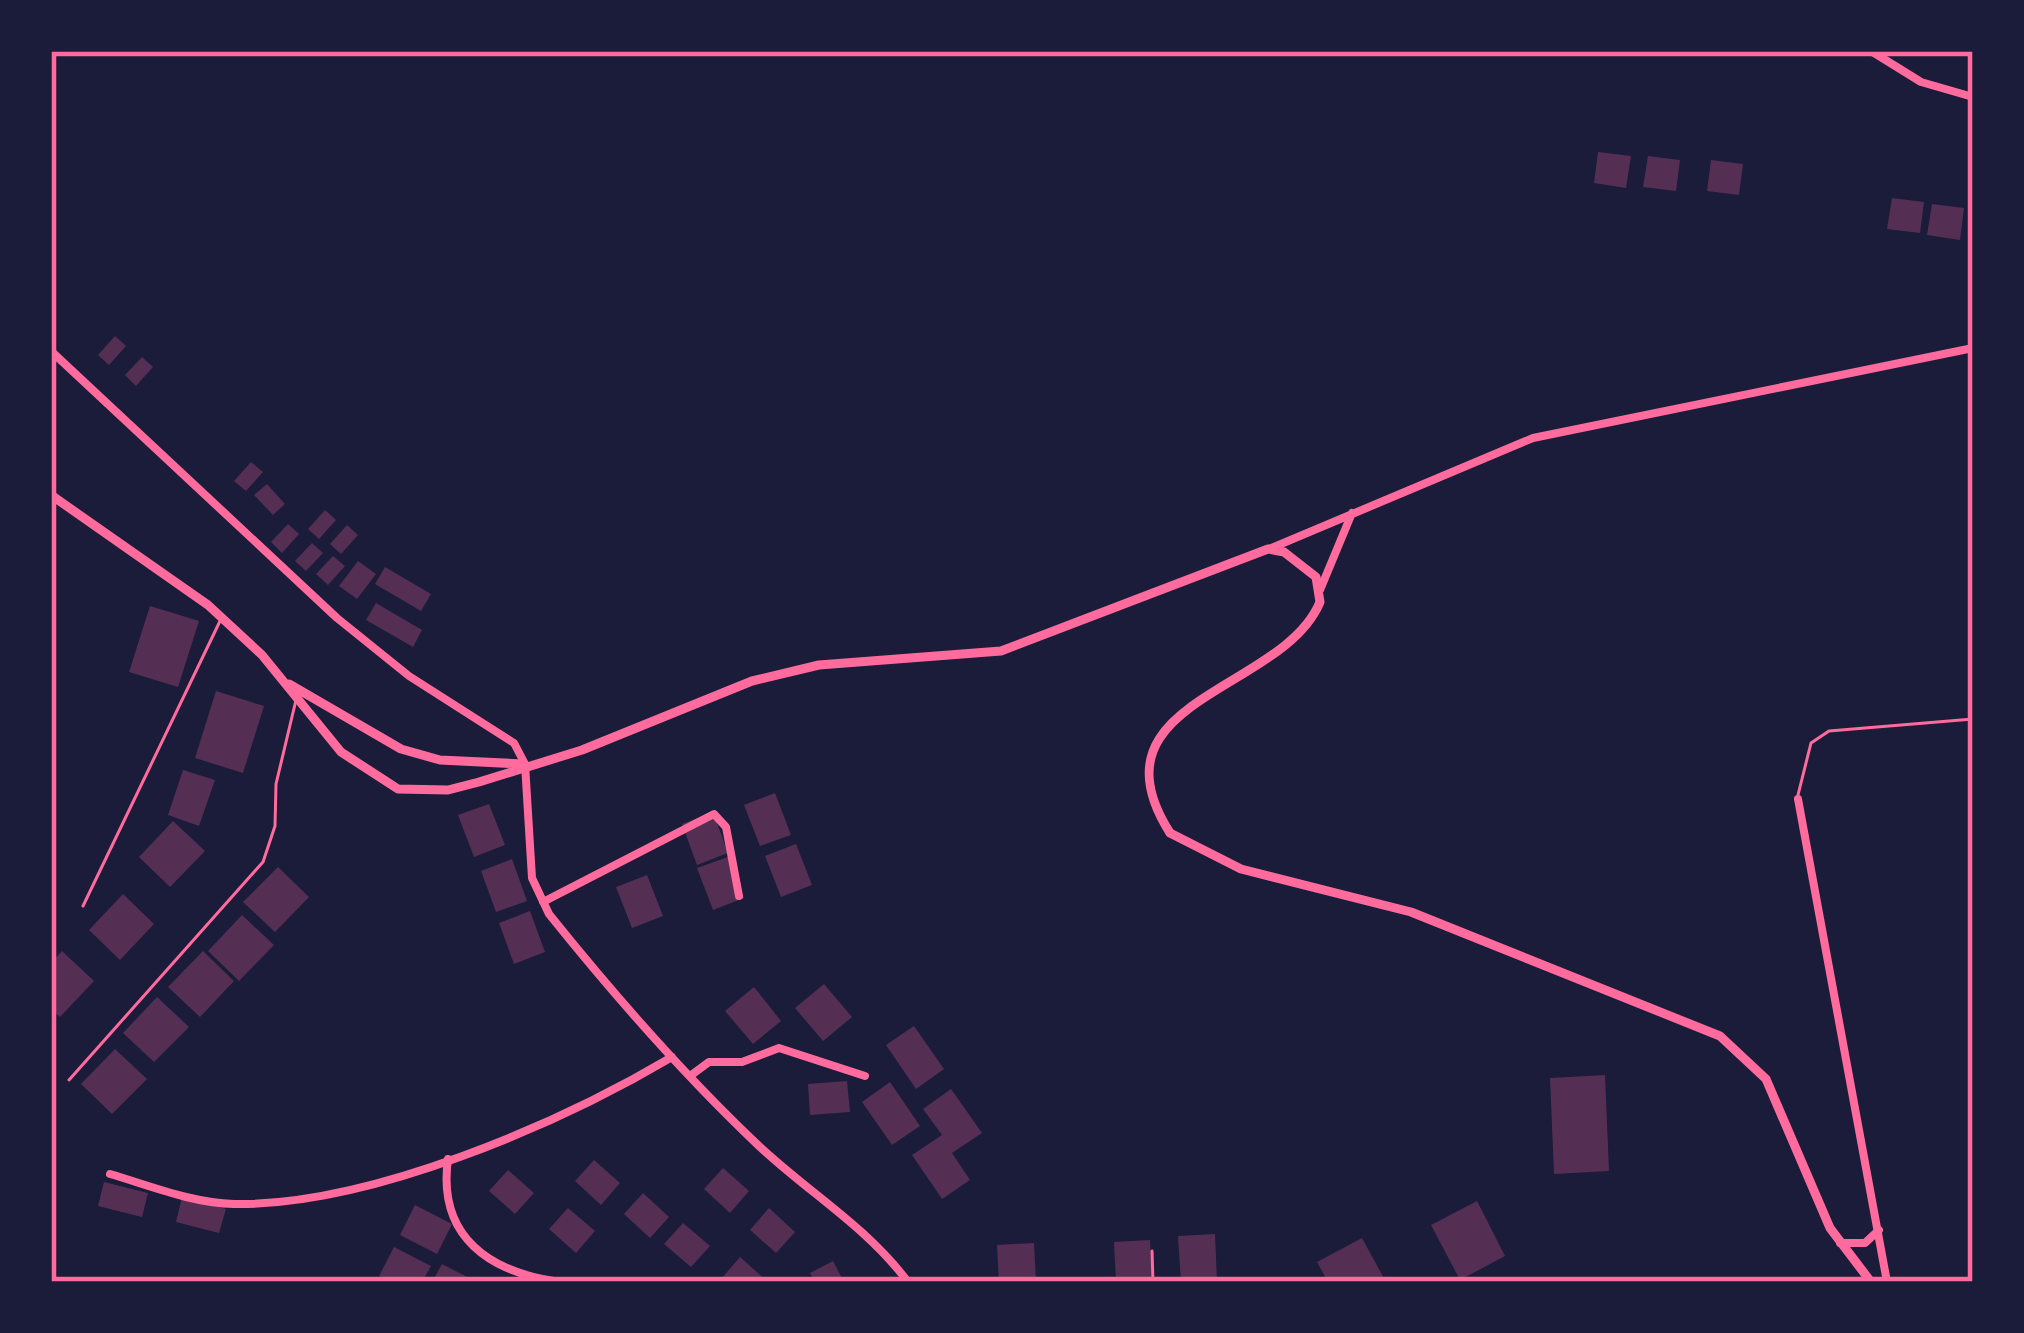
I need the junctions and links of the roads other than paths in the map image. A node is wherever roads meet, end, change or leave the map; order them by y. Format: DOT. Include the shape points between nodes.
graph roads {
  1 [pos="1871,51"];
  2 [pos="1973,98"];
  3 [pos="1973,348"];
  4 [pos="51,351"];
  5 [pos="51,495"];
  6 [pos="1353,512"];
  7 [pos="1268,549"];
  8 [pos="1321,590"];
  9 [pos="222,617"];
  10 [pos="284,681"];
  11 [pos="297,698"];
  12 [pos="1973,719"];
  13 [pos="524,764"];
  14 [pos="1798,799"];
  15 [pos="739,896"];
  16 [pos="542,902"];
  17 [pos="83,906"];
  18 [pos="672,1057"];
  19 [pos="690,1076"];
  20 [pos="865,1076"];
  21 [pos="68,1080"];
  22 [pos="448,1159"];
  23 [pos="110,1174"];
  24 [pos="1880,1227"];
  25 [pos="1839,1243"];
  26 [pos="1152,1251"];
  27 [pos="561,1282"];
  28 [pos="908,1282"];
  29 [pos="1153,1282"];
  30 [pos="1871,1282"];
  31 [pos="1887,1282"];
  1 -- 2 [label="street" via="1921,82"];
  3 -- 6 [label="street" via="1550,434"];
  4 -- 13 [label="street" via="269,561 409,676 506,736"];
  5 -- 9 [label="street"];
  6 -- 7 [label="street"];
  6 -- 8 [label="street"];
  7 -- 8 [label="street" via="1300,562"];
  7 -- 13 [label="street" via="1001,651 788,672"];
  8 -- 25 [label="street" via="1316,612 1293,641 1162,732 1152,788 1170,833 1241,869 1440,922 1720,1036 1766,1079"];
  9 -- 10 [label="street"];
  9 -- 17 [label="lane"];
  10 -- 11 [label="street"];
  10 -- 13 [label="street" via="401,749 440,760"];
  11 -- 13 [label="street" via="341,752 398,789 448,790"];
  11 -- 21 [label="lane" via="262,862"];
  12 -- 14 [label="lane" via="1829,730 1811,743"];
  13 -- 16 [label="street" via="527,852"];
  14 -- 24 [label="street"];
  15 -- 16 [label="street" via="726,827 714,814"];
  16 -- 18 [label="street"];
  18 -- 19 [label="street"];
  18 -- 22 [label="street"];
  19 -- 20 [label="street" via="709,1062 742,1062 779,1048"];
  19 -- 28 [label="street"];
  22 -- 23 [label="street" via="366,1188 266,1203 197,1200"];
  22 -- 27 [label="street" via="446,1206 461,1231 515,1274"];
  24 -- 25 [label="street" via="1864,1243"];
  24 -- 31 [label="street"];
  25 -- 30 [label="street"];
  26 -- 29 [label="lane"];
}
